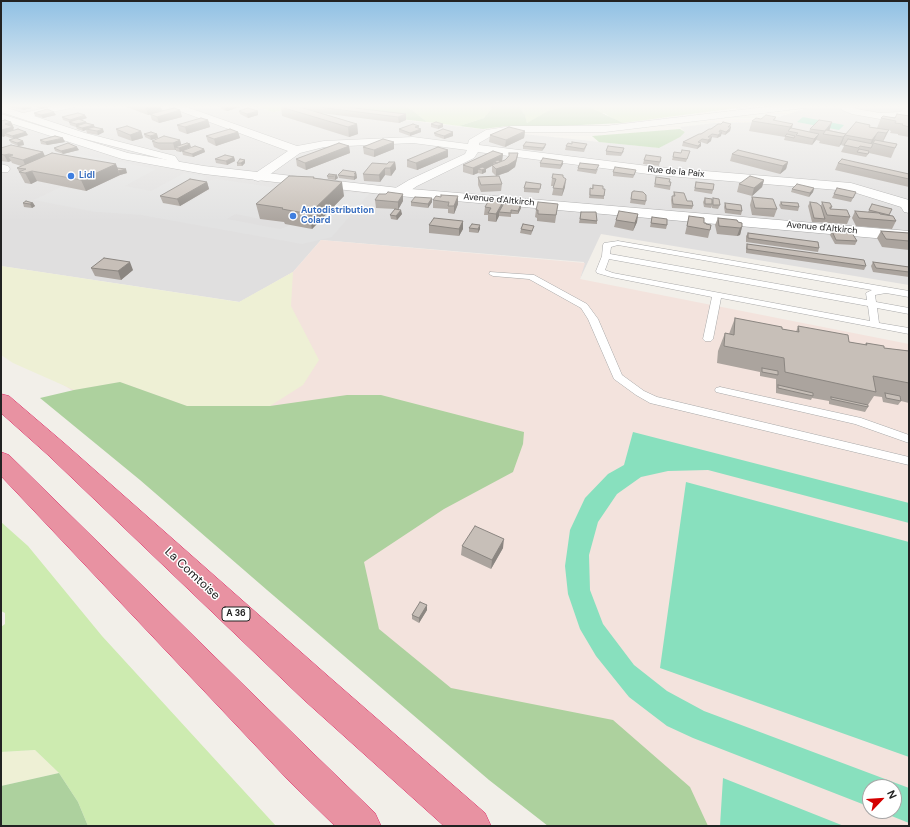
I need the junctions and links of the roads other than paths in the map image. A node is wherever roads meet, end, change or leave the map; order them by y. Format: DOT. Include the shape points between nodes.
graph roads {
  1 [pos="85,144"];
  2 [pos="115,144"];
  3 [pos="278,144"];
  4 [pos="333,144"];
  5 [pos="440,144"];
  6 [pos="473,144"];
  7 [pos="474,148"];
  8 [pos="296,150"];
  9 [pos="175,165"];
  10 [pos="258,177"];
  11 [pos="399,192"];
  12 [pos="908,206"];
  13 [pos="909,236"];
  14 [pos="606,256"];
  15 [pos="493,274"];
  16 [pos="886,290"];
  17 [pos="909,294"];
  18 [pos="716,295"];
  19 [pos="872,304"];
  20 [pos="909,311"];
  21 [pos="875,325"];
  22 [pos="909,331"];
  23 [pos="708,339"];
  24 [pos="720,390"];
  25 [pos="1,401"];
  26 [pos="909,439"];
  27 [pos="1,461"];
  28 [pos="909,461"];
  29 [pos="362,826"];
  30 [pos="472,826"];
  1 -- 9 [label="street, Avenue d'Altkirch" via="121,155"];
  2 -- 9 [label="street" via="171,158"];
  3 -- 8 [label="street"];
  4 -- 8 [label="street, Rue de la Paix"];
  5 -- 7 [label="street, Rue de la Paix"];
  6 -- 7 [label="street"];
  7 -- 11 [label="street" via="470,156"];
  7 -- 12 [label="street, Rue de la Paix" via="656,171 850,187"];
  8 -- 10 [label="street, Rue de la Paix"];
  9 -- 10 [label="street, Avenue d'Altkirch"];
  10 -- 11 [label="street, Avenue d'Altkirch"];
  11 -- 13 [label="street, Avenue d'Altkirch"];
  14 -- 16 [label="lane" via="607,245 618,243"];
  14 -- 18 [label="lane" via="600,271 611,275"];
  14 -- 19 [label="lane"];
  15 -- 28 [label="lane" via="531,278 584,306 593,319 618,377 654,400"];
  16 -- 17 [label="lane"];
  16 -- 19 [label="lane" via="870,292"];
  18 -- 21 [label="lane"];
  18 -- 23 [label="lane"];
  19 -- 20 [label="lane"];
  19 -- 21 [label="lane"];
  21 -- 22 [label="lane"];
  24 -- 26 [label="lane" via="857,421"];
  25 -- 30 [label="highway, La Comtoise / A 36" via="316,688"];
  27 -- 29 [label="highway"];
}
